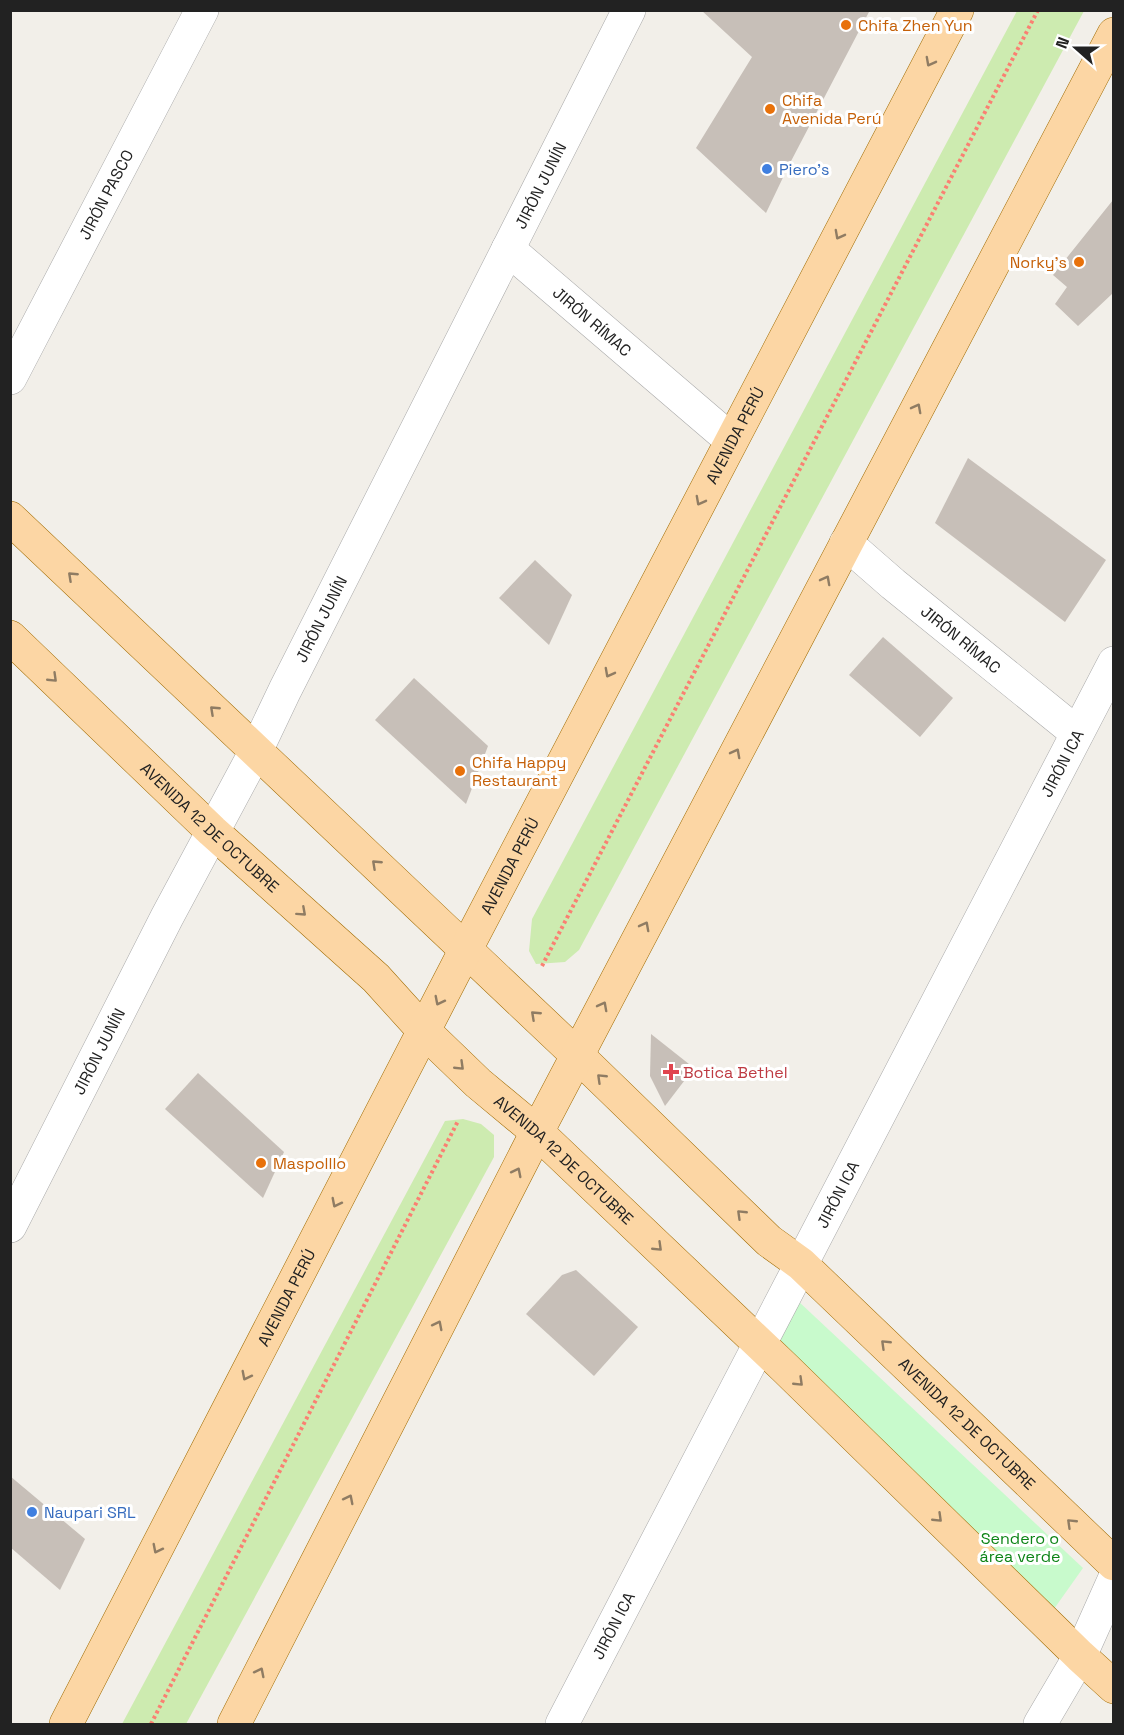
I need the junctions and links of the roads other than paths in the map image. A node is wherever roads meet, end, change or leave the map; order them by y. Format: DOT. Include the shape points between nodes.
graph roads {
  1 [pos="202,10"];
  2 [pos="629,10"];
  3 [pos="957,10"];
  4 [pos="1113,34"];
  5 [pos="508,249"];
  6 [pos="10,378"];
  7 [pos="731,440"];
  8 [pos="10,518"];
  9 [pos="846,543"];
  10 [pos="10,637"];
  11 [pos="1113,663"];
  12 [pos="1077,733"];
  13 [pos="256,751"];
  14 [pos="212,831"];
  15 [pos="466,949"];
  16 [pos="424,1031"];
  17 [pos="577,1055"];
  18 [pos="537,1132"];
  19 [pos="10,1226"];
  20 [pos="801,1264"];
  21 [pos="759,1344"];
  22 [pos="1113,1564"];
  23 [pos="1113,1580"];
  24 [pos="1080,1656"];
  25 [pos="1113,1687"];
  26 [pos="66,1725"];
  27 [pos="234,1725"];
  28 [pos="562,1725"];
  29 [pos="1040,1725"];
  1 -- 6 [label="street, JIRÓN PASCO"];
  2 -- 5 [label="street, JIRÓN JUNÍN"];
  3 -- 7 [label="main road, AVENIDA PERÚ, one-way"];
  9 -- 4 [label="main road, one-way"];
  5 -- 7 [label="street, JIRÓN RÍMAC"];
  5 -- 13 [label="street, JIRÓN JUNÍN"];
  7 -- 15 [label="main road, AVENIDA PERÚ, one-way"];
  13 -- 8 [label="main road, AVENIDA 12 DE OCTUBRE, one-way"];
  9 -- 12 [label="street, JIRÓN RÍMAC"];
  17 -- 9 [label="main road, one-way"];
  10 -- 14 [label="main road, AVENIDA 12 DE OCTUBRE, one-way"];
  11 -- 12 [label="street, JIRÓN ICA"];
  12 -- 20 [label="street, JIRÓN ICA"];
  13 -- 14 [label="street, JIRÓN JUNÍN"];
  15 -- 13 [label="main road, AVENIDA 12 DE OCTUBRE, one-way"];
  14 -- 16 [label="main road, AVENIDA 12 DE OCTUBRE, one-way" via="376,978"];
  14 -- 19 [label="street, JIRÓN JUNÍN"];
  15 -- 16 [label="main road, AVENIDA PERÚ, one-way"];
  17 -- 15 [label="main road, AVENIDA 12 DE OCTUBRE, one-way"];
  16 -- 18 [label="main road, AVENIDA 12 DE OCTUBRE, one-way"];
  16 -- 26 [label="main road, AVENIDA PERÚ, one-way"];
  17 -- 18 [label="main road"];
  20 -- 17 [label="main road, AVENIDA 12 DE OCTUBRE, one-way" via="769,1241"];
  18 -- 21 [label="main road, AVENIDA 12 DE OCTUBRE, one-way"];
  27 -- 18 [label="main road, one-way"];
  20 -- 21 [label="street, JIRÓN ICA"];
  22 -- 20 [label="main road, AVENIDA 12 DE OCTUBRE, one-way"];
  21 -- 24 [label="main road, AVENIDA 12 DE OCTUBRE, one-way"];
  21 -- 28 [label="street, JIRÓN ICA"];
  23 -- 24 [label="street"];
  24 -- 25 [label="main road, AVENIDA 12 DE OCTUBRE"];
  24 -- 29 [label="street"];
}
